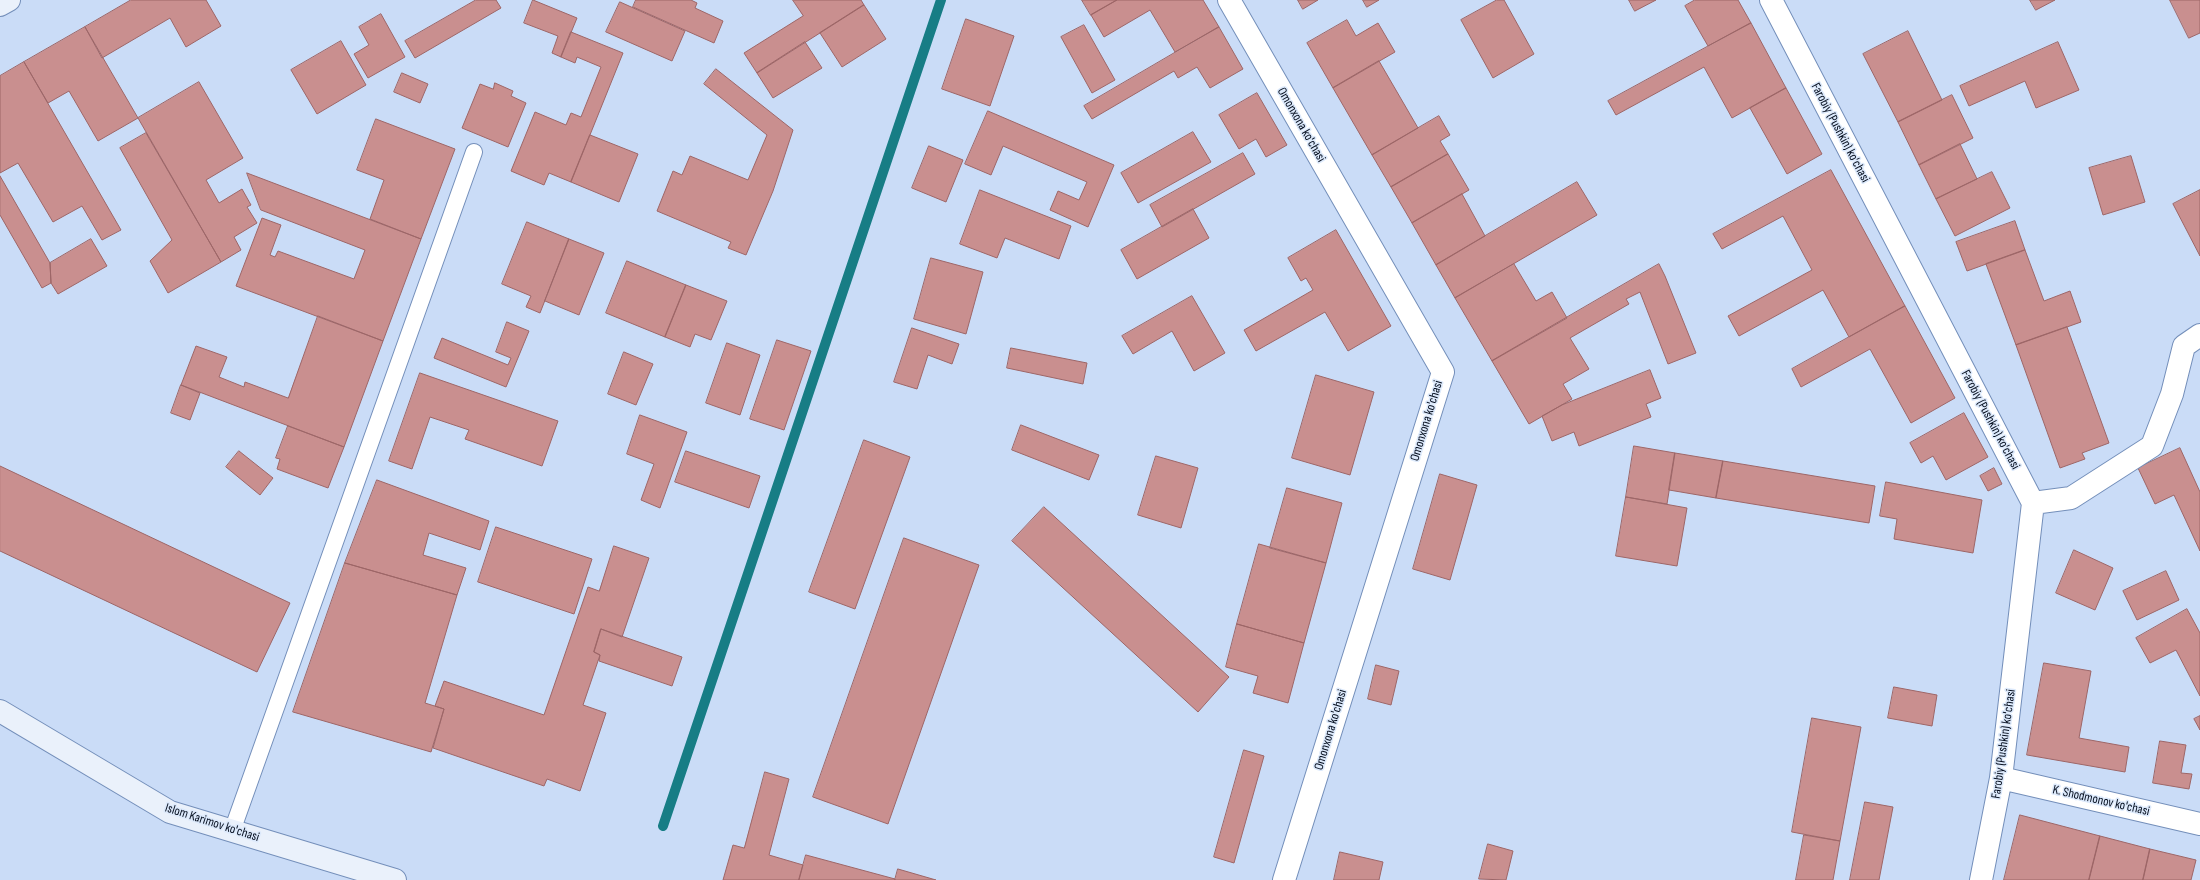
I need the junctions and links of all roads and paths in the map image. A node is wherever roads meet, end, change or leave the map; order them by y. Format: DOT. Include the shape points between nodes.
graph roads {
  1 [pos="9,0"];
  2 [pos="1228,0"];
  3 [pos="1771,0"];
  4 [pos="0,5"];
  5 [pos="474,152"];
  6 [pos="2200,335"];
  7 [pos="2033,503"];
  8 [pos="0,712"];
  9 [pos="2001,778"];
  10 [pos="2200,824"];
  11 [pos="232,831"];
  12 [pos="395,880"];
  13 [pos="1284,880"];
  14 [pos="1981,880"];
  1 -- 4 [label="main road"];
  2 -- 13 [label="street, Omonxona ko'chasi" via="1443,372"];
  3 -- 7 [label="street, Farobiy (Pushkin) ko'chasi"];
  5 -- 11 [label="lane"];
  6 -- 7 [label="street" via="2184,346 2172,394 2152,446 2071,498"];
  7 -- 9 [label="street, Farobiy (Pushkin) ko'chasi"];
  8 -- 11 [label="main road, Islom Karimov ko'chasi" via="170,812"];
  9 -- 10 [label="street, K. Shodmonov ko'chasi"];
  9 -- 14 [label="street, Farobiy (Pushkin) ko'chasi"];
  11 -- 12 [label="main road, Islom Karimov ko'chasi"];
}
